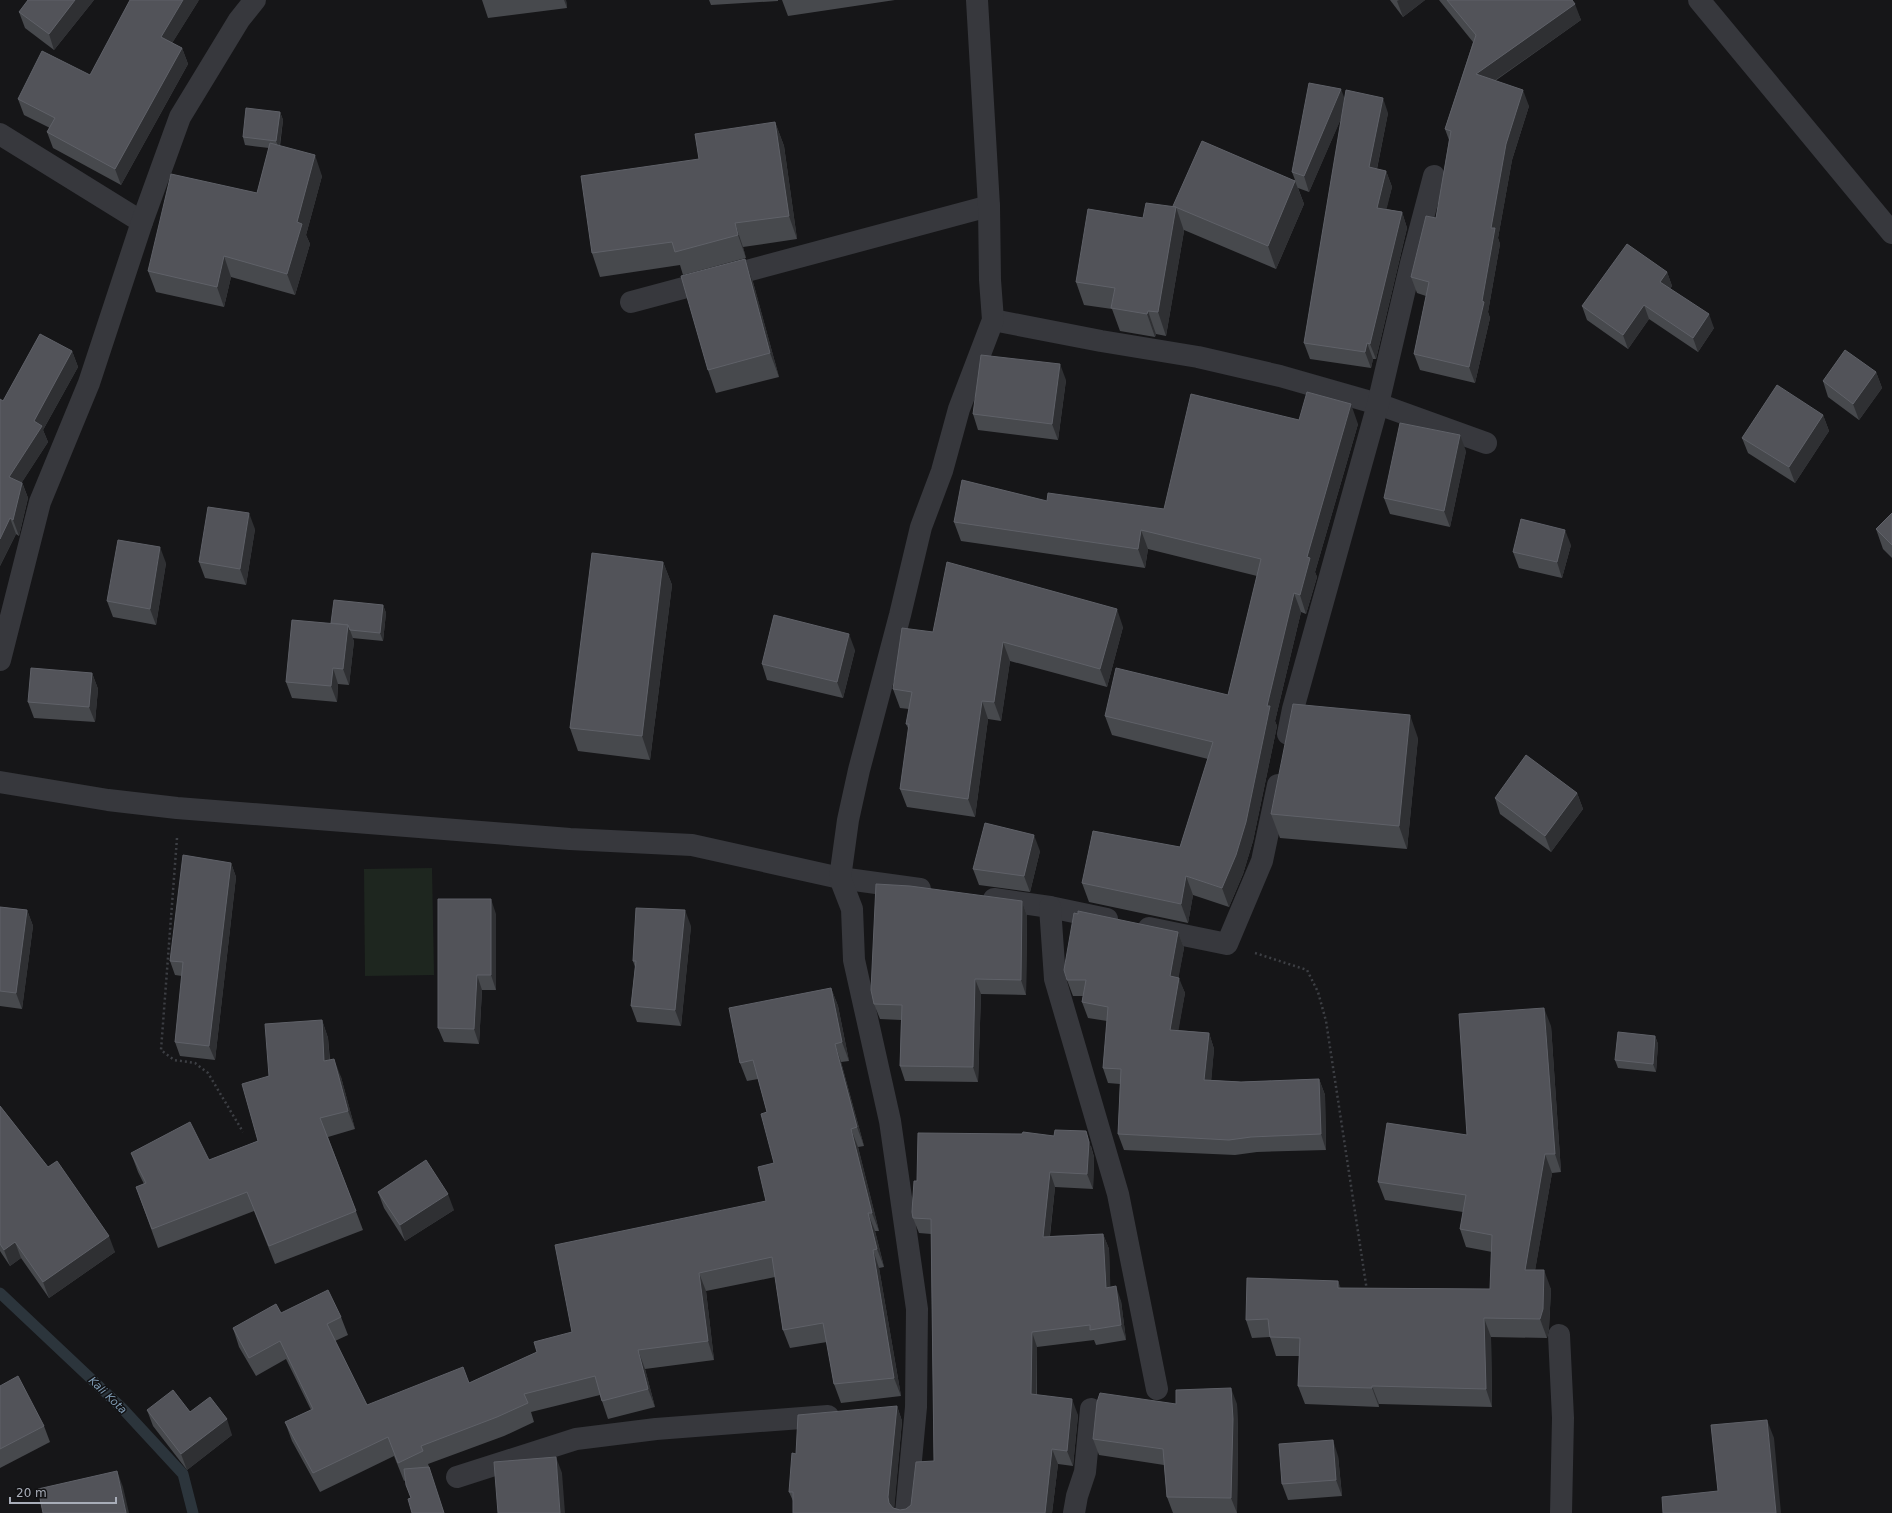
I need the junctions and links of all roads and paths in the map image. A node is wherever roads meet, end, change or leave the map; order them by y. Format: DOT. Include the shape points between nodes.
graph roads {
  1 [pos="255,0"];
  2 [pos="976,0"];
  3 [pos="1699,0"];
  4 [pos="0,134"];
  5 [pos="1434,176"];
  6 [pos="989,206"];
  7 [pos="142,222"];
  8 [pos="1892,233"];
  9 [pos="631,302"];
  10 [pos="993,320"];
  11 [pos="1378,404"];
  12 [pos="1486,443"];
  13 [pos="0,660"];
  14 [pos="0,782"];
  15 [pos="178,808"];
  16 [pos="840,878"];
  17 [pos="941,892"];
  18 [pos="972,896"];
  19 [pos="1050,907"];
  20 [pos="1227,944"];
  21 [pos="243,1132"];
  22 [pos="1367,1293"];
  23 [pos="1559,1335"];
  24 [pos="1157,1389"];
  25 [pos="916,1407"];
  26 [pos="895,1409"];
  27 [pos="1091,1410"];
  28 [pos="845,1415"];
  29 [pos="458,1477"];
  30 [pos="906,1513"];
  31 [pos="1074,1513"];
  32 [pos="1561,1513"];
  1 -- 7 [label="street" via="239,20 180,116"];
  2 -- 6 [label="street"];
  3 -- 8 [label="street"];
  4 -- 7 [label="street"];
  5 -- 11 [label="street"];
  6 -- 9 [label="street"];
  6 -- 10 [label="street"];
  7 -- 13 [label="street" via="89,383 40,502"];
  10 -- 11 [label="street" via="1198,357 1280,376"];
  10 -- 16 [label="street" via="959,409 942,471 921,527 859,770 848,820"];
  11 -- 12 [label="street"];
  11 -- 20 [label="street" via="1293,709 1262,861"];
  14 -- 15 [label="street" via="108,800"];
  15 -- 16 [label="street" via="570,839 692,845"];
  15 -- 21 [label="path" via="161,1050 174,1060 195,1063 208,1073"];
  16 -- 17 [label="street"];
  16 -- 25 [label="street" via="852,909 854,960 891,1129 917,1309"];
  18 -- 19 [label="street"];
  19 -- 20 [label="street"];
  19 -- 24 [label="street" via="1055,979 1118,1194"];
  20 -- 22 [label="path" via="1308,970 1318,992 1326,1021"];
  23 -- 32 [label="street" via="1563,1418"];
  25 -- 26 [label="street"];
  25 -- 30 [label="street"];
  27 -- 31 [label="street" via="1085,1472 1076,1496"];
  28 -- 29 [label="street" via="656,1429 576,1440"];
}
